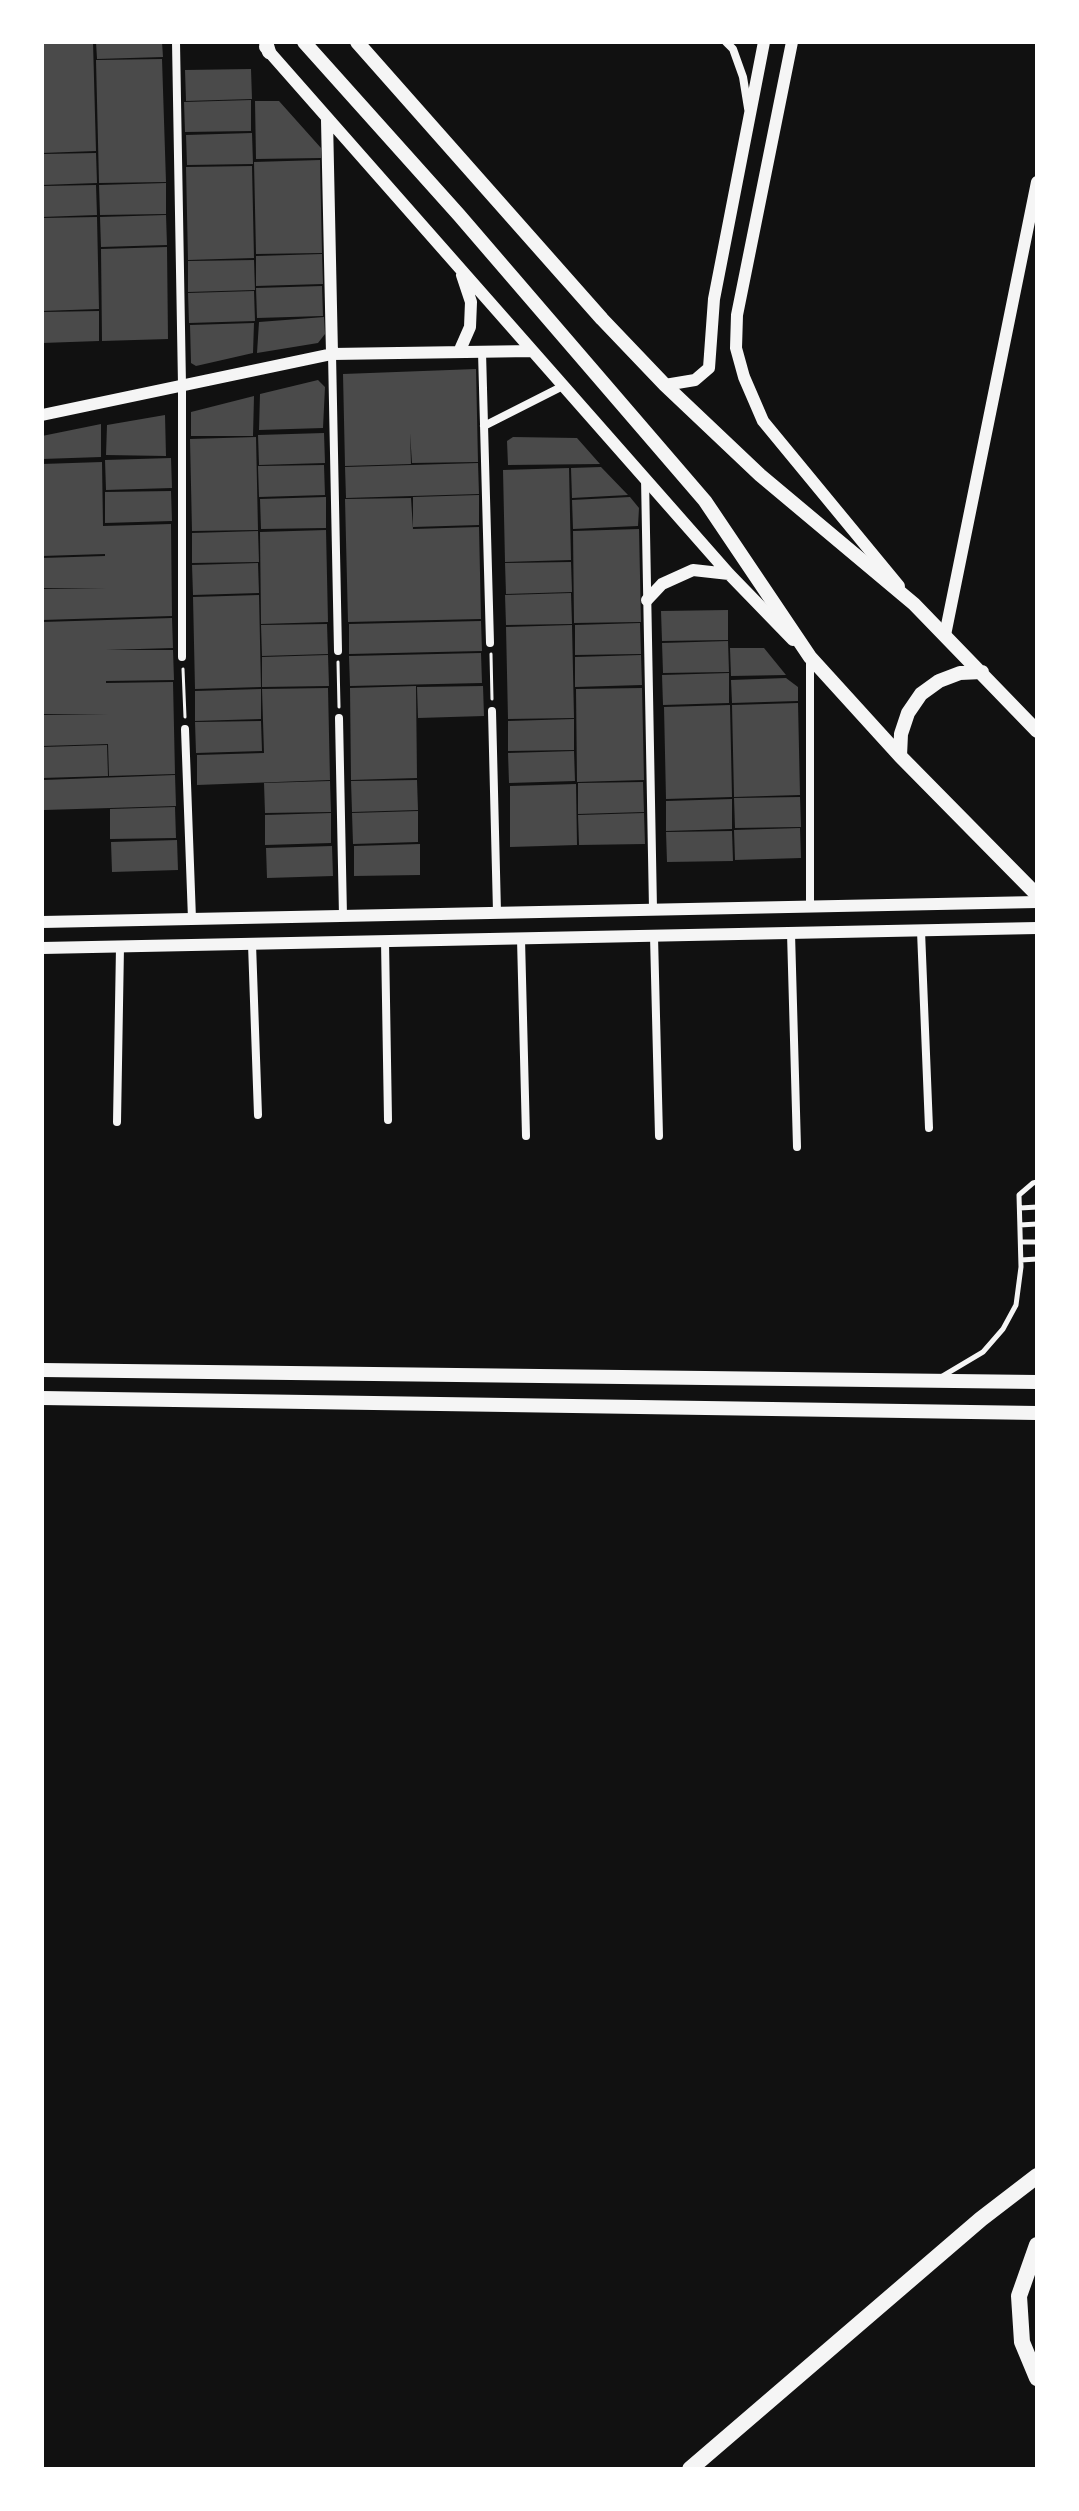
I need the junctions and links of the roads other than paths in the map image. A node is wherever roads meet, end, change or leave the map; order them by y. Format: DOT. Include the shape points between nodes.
graph roads {
  1 [pos="176,42"];
  2 [pos="304,42"];
  3 [pos="357,42"];
  4 [pos="726,42"];
  5 [pos="764,42"];
  6 [pos="792,42"];
  7 [pos="265,45"];
  8 [pos="750,116"];
  9 [pos="327,120"];
  10 [pos="1037,182"];
  11 [pos="461,272"];
  12 [pos="532,351"];
  13 [pos="459,352"];
  14 [pos="482,352"];
  15 [pos="332,354"];
  16 [pos="182,385"];
  17 [pos="665,385"];
  18 [pos="563,386"];
  19 [pos="42,415"];
  20 [pos="484,426"];
  21 [pos="645,478"];
  22 [pos="729,574"];
  23 [pos="647,600"];
  24 [pos="914,604"];
  25 [pos="945,635"];
  26 [pos="490,643"];
  27 [pos="338,651"];
  28 [pos="182,657"];
  29 [pos="810,657"];
  30 [pos="982,672"];
  31 [pos="492,711"];
  32 [pos="339,718"];
  33 [pos="185,729"];
  34 [pos="1037,731"];
  35 [pos="900,756"];
  36 [pos="1037,895"];
  37 [pos="1037,902"];
  38 [pos="810,906"];
  39 [pos="653,909"];
  40 [pos="497,912"];
  41 [pos="343,916"];
  42 [pos="264,917"];
  43 [pos="192,919"];
  44 [pos="42,922"];
  45 [pos="1037,928"];
  46 [pos="921,931"];
  47 [pos="791,933"];
  48 [pos="654,936"];
  49 [pos="521,939"];
  50 [pos="385,941"];
  51 [pos="258,944"];
  52 [pos="120,947"];
  53 [pos="42,948"];
  54 [pos="258,1115"];
  55 [pos="388,1120"];
  56 [pos="117,1122"];
  57 [pos="929,1128"];
  58 [pos="526,1136"];
  59 [pos="659,1136"];
  60 [pos="797,1147"];
  61 [pos="1037,1182"];
  62 [pos="1037,1207"];
  63 [pos="1020,1208"];
  64 [pos="1037,1224"];
  65 [pos="1020,1225"];
  66 [pos="1021,1242"];
  67 [pos="1037,1242"];
  68 [pos="1037,1259"];
  69 [pos="1021,1260"];
  70 [pos="42,1370"];
  71 [pos="935,1381"];
  72 [pos="1037,1382"];
  73 [pos="42,1398"];
  74 [pos="1037,1413"];
  75 [pos="1037,2176"];
  76 [pos="1037,2245"];
  77 [pos="1037,2378"];
  78 [pos="690,2469"];
  1 -- 16 [label="street"];
  2 -- 29 [label="main road" via="705,501"];
  3 -- 17 [label="main road"];
  4 -- 8 [label="street" via="743,77"];
  5 -- 8 [label="street"];
  6 -- 24 [label="street" via="737,315 736,348 763,421"];
  7 -- 9 [label="street"];
  8 -- 17 [label="street" via="714,299 709,368 695,380"];
  9 -- 11 [label="street"];
  9 -- 15 [label="street"];
  10 -- 25 [label="street"];
  11 -- 12 [label="street"];
  11 -- 13 [label="street" via="471,302 470,327"];
  12 -- 14 [label="street"];
  12 -- 18 [label="street"];
  13 -- 14 [label="street"];
  13 -- 15 [label="street"];
  14 -- 20 [label="street"];
  15 -- 16 [label="street"];
  15 -- 27 [label="street"];
  16 -- 19 [label="street"];
  16 -- 28 [label="street"];
  17 -- 24 [label="main road" via="760,475"];
  18 -- 20 [label="street"];
  18 -- 21 [label="street"];
  20 -- 26 [label="street"];
  21 -- 22 [label="street"];
  21 -- 23 [label="street"];
  22 -- 23 [label="street" via="693,570 662,584"];
  22 -- 29 [label="street"];
  23 -- 39 [label="street"];
  24 -- 25 [label="main road"];
  25 -- 30 [label="main road"];
  29 -- 35 [label="main road"];
  29 -- 38 [label="street"];
  30 -- 34 [label="main road"];
  30 -- 35 [label="main road" via="960,673 921,694 908,713"];
  31 -- 40 [label="street"];
  32 -- 41 [label="street"];
  33 -- 43 [label="street"];
  35 -- 36 [label="main road"];
  37 -- 38 [label="street"];
  38 -- 39 [label="street"];
  39 -- 40 [label="street"];
  40 -- 41 [label="street"];
  41 -- 42 [label="street"];
  42 -- 43 [label="street"];
  42 -- 51 [label="street"];
  43 -- 44 [label="street"];
  45 -- 46 [label="street"];
  46 -- 47 [label="street"];
  46 -- 57 [label="street"];
  47 -- 48 [label="street"];
  47 -- 60 [label="street"];
  48 -- 49 [label="street"];
  48 -- 59 [label="street"];
  49 -- 50 [label="street"];
  49 -- 58 [label="street"];
  50 -- 51 [label="street"];
  50 -- 55 [label="street"];
  51 -- 52 [label="street"];
  51 -- 54 [label="street"];
  52 -- 53 [label="street"];
  52 -- 56 [label="street"];
  61 -- 63 [label="lane" via="1019,1195"];
  62 -- 63 [label="lane"];
  63 -- 65 [label="lane"];
  64 -- 65 [label="lane"];
  65 -- 66 [label="lane"];
  66 -- 67 [label="lane"];
  66 -- 69 [label="lane"];
  68 -- 69 [label="lane"];
  69 -- 71 [label="lane" via="1016,1305 1003,1329 983,1352"];
  70 -- 71 [label="main road"];
  71 -- 72 [label="main road"];
  73 -- 74 [label="main road"];
  75 -- 78 [label="highway"];
  76 -- 77 [label="highway" via="1019,2296 1022,2342"];
}
